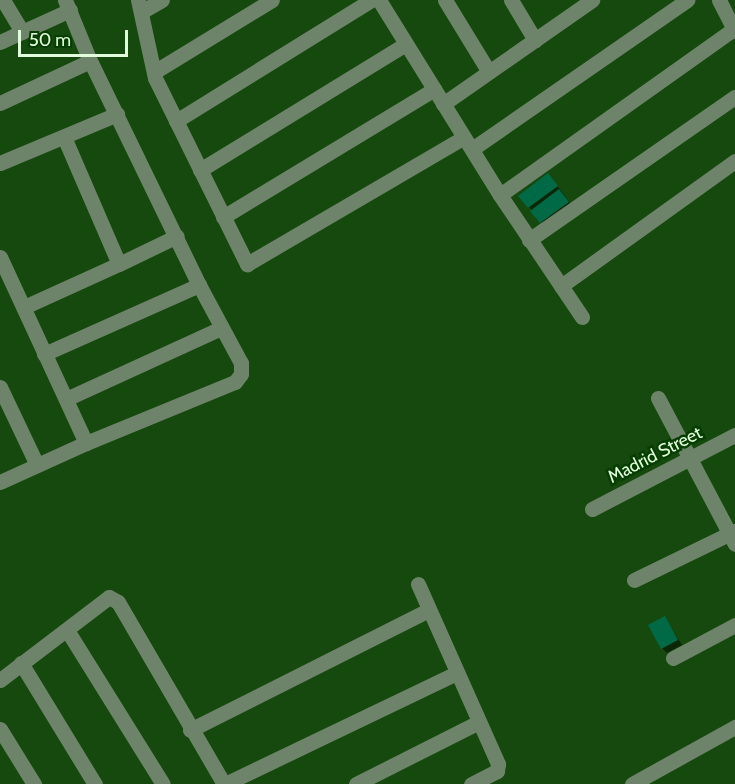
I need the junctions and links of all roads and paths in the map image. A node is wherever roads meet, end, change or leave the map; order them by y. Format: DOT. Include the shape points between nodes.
graph roads {
  1 [pos="3,0"];
  2 [pos="162,0"];
  3 [pos="272,0"];
  4 [pos="371,0"];
  5 [pos="379,0"];
  6 [pos="445,0"];
  7 [pos="511,0"];
  8 [pos="591,0"];
  9 [pos="687,0"];
  10 [pos="719,0"];
  11 [pos="68,3"];
  12 [pos="140,6"];
  13 [pos="735,30"];
  14 [pos="22,32"];
  15 [pos="535,40"];
  16 [pos="0,42"];
  17 [pos="406,44"];
  18 [pos="90,61"];
  19 [pos="153,72"];
  20 [pos="489,72"];
  21 [pos="434,88"];
  22 [pos="735,97"];
  23 [pos="0,103"];
  24 [pos="443,104"];
  25 [pos="117,114"];
  26 [pos="176,121"];
  27 [pos="64,137"];
  28 [pos="468,143"];
  29 [pos="735,161"];
  30 [pos="0,163"];
  31 [pos="200,170"];
  32 [pos="500,195"];
  33 [pos="223,216"];
  34 [pos="177,237"];
  35 [pos="530,240"];
  36 [pos="0,257"];
  37 [pos="119,264"];
  38 [pos="199,285"];
  39 [pos="561,286"];
  40 [pos="24,307"];
  41 [pos="582,317"];
  42 [pos="221,328"];
  43 [pos="44,354"];
  44 [pos="0,387"];
  45 [pos="658,398"];
  46 [pos="66,399"];
  47 [pos="735,435"];
  48 [pos="86,443"];
  49 [pos="690,460"];
  50 [pos="37,465"];
  51 [pos="0,482"];
  52 [pos="592,509"];
  53 [pos="733,536"];
  54 [pos="634,580"];
  55 [pos="418,584"];
  56 [pos="429,610"];
  57 [pos="735,625"];
  58 [pos="67,630"];
  59 [pos="673,658"];
  60 [pos="21,663"];
  61 [pos="455,674"];
  62 [pos="0,680"];
  63 [pos="477,723"];
  64 [pos="735,727"];
  65 [pos="0,729"];
  66 [pos="190,730"];
  67 [pos="34,784"];
  68 [pos="95,784"];
  69 [pos="163,784"];
  70 [pos="225,784"];
  71 [pos="356,784"];
  72 [pos="471,784"];
  73 [pos="632,784"];
  1 -- 14 [label="street"];
  2 -- 12 [label="street"];
  3 -- 19 [label="street"];
  4 -- 26 [label="street"];
  5 -- 17 [label="street"];
  6 -- 20 [label="street"];
  7 -- 15 [label="street"];
  8 -- 15 [label="street"];
  9 -- 28 [label="street"];
  10 -- 13 [label="street"];
  11 -- 14 [label="street"];
  11 -- 18 [label="street"];
  12 -- 19 [label="street"];
  13 -- 32 [label="street"];
  14 -- 16 [label="street"];
  15 -- 20 [label="street"];
  17 -- 21 [label="street"];
  17 -- 31 [label="street"];
  18 -- 23 [label="street"];
  18 -- 25 [label="street"];
  19 -- 26 [label="street"];
  20 -- 24 [label="street"];
  21 -- 24 [label="street"];
  21 -- 33 [label="street"];
  22 -- 35 [label="street"];
  24 -- 28 [label="street"];
  25 -- 27 [label="street"];
  25 -- 34 [label="street"];
  26 -- 31 [label="street"];
  27 -- 30 [label="street"];
  27 -- 37 [label="street"];
  28 -- 32 [label="street"];
  28 -- 33 [label="street" via="247,264"];
  29 -- 39 [label="street"];
  31 -- 33 [label="street"];
  32 -- 35 [label="street"];
  34 -- 37 [label="street"];
  34 -- 38 [label="street"];
  35 -- 39 [label="street"];
  36 -- 40 [label="street"];
  37 -- 40 [label="street"];
  38 -- 42 [label="street"];
  38 -- 43 [label="street"];
  39 -- 41 [label="street"];
  40 -- 43 [label="street"];
  42 -- 46 [label="street"];
  42 -- 48 [label="street" via="241,363 235,382"];
  43 -- 46 [label="street"];
  44 -- 50 [label="street"];
  45 -- 49 [label="street"];
  46 -- 48 [label="street"];
  47 -- 49 [label="street, Madrid Street"];
  48 -- 50 [label="street"];
  49 -- 52 [label="street, Madrid Street"];
  49 -- 53 [label="street"];
  50 -- 51 [label="street"];
  53 -- 54 [label="street"];
  55 -- 56 [label="street"];
  56 -- 61 [label="street"];
  56 -- 66 [label="street"];
  57 -- 59 [label="street"];
  58 -- 60 [label="street"];
  58 -- 66 [label="street" via="101,601 109,597 118,602"];
  58 -- 69 [label="street"];
  60 -- 62 [label="street"];
  60 -- 68 [label="street"];
  61 -- 63 [label="street"];
  61 -- 70 [label="street"];
  63 -- 71 [label="street"];
  63 -- 72 [label="street" via="498,764 496,771"];
  64 -- 73 [label="street"];
  65 -- 67 [label="street"];
  66 -- 70 [label="street"];
}
